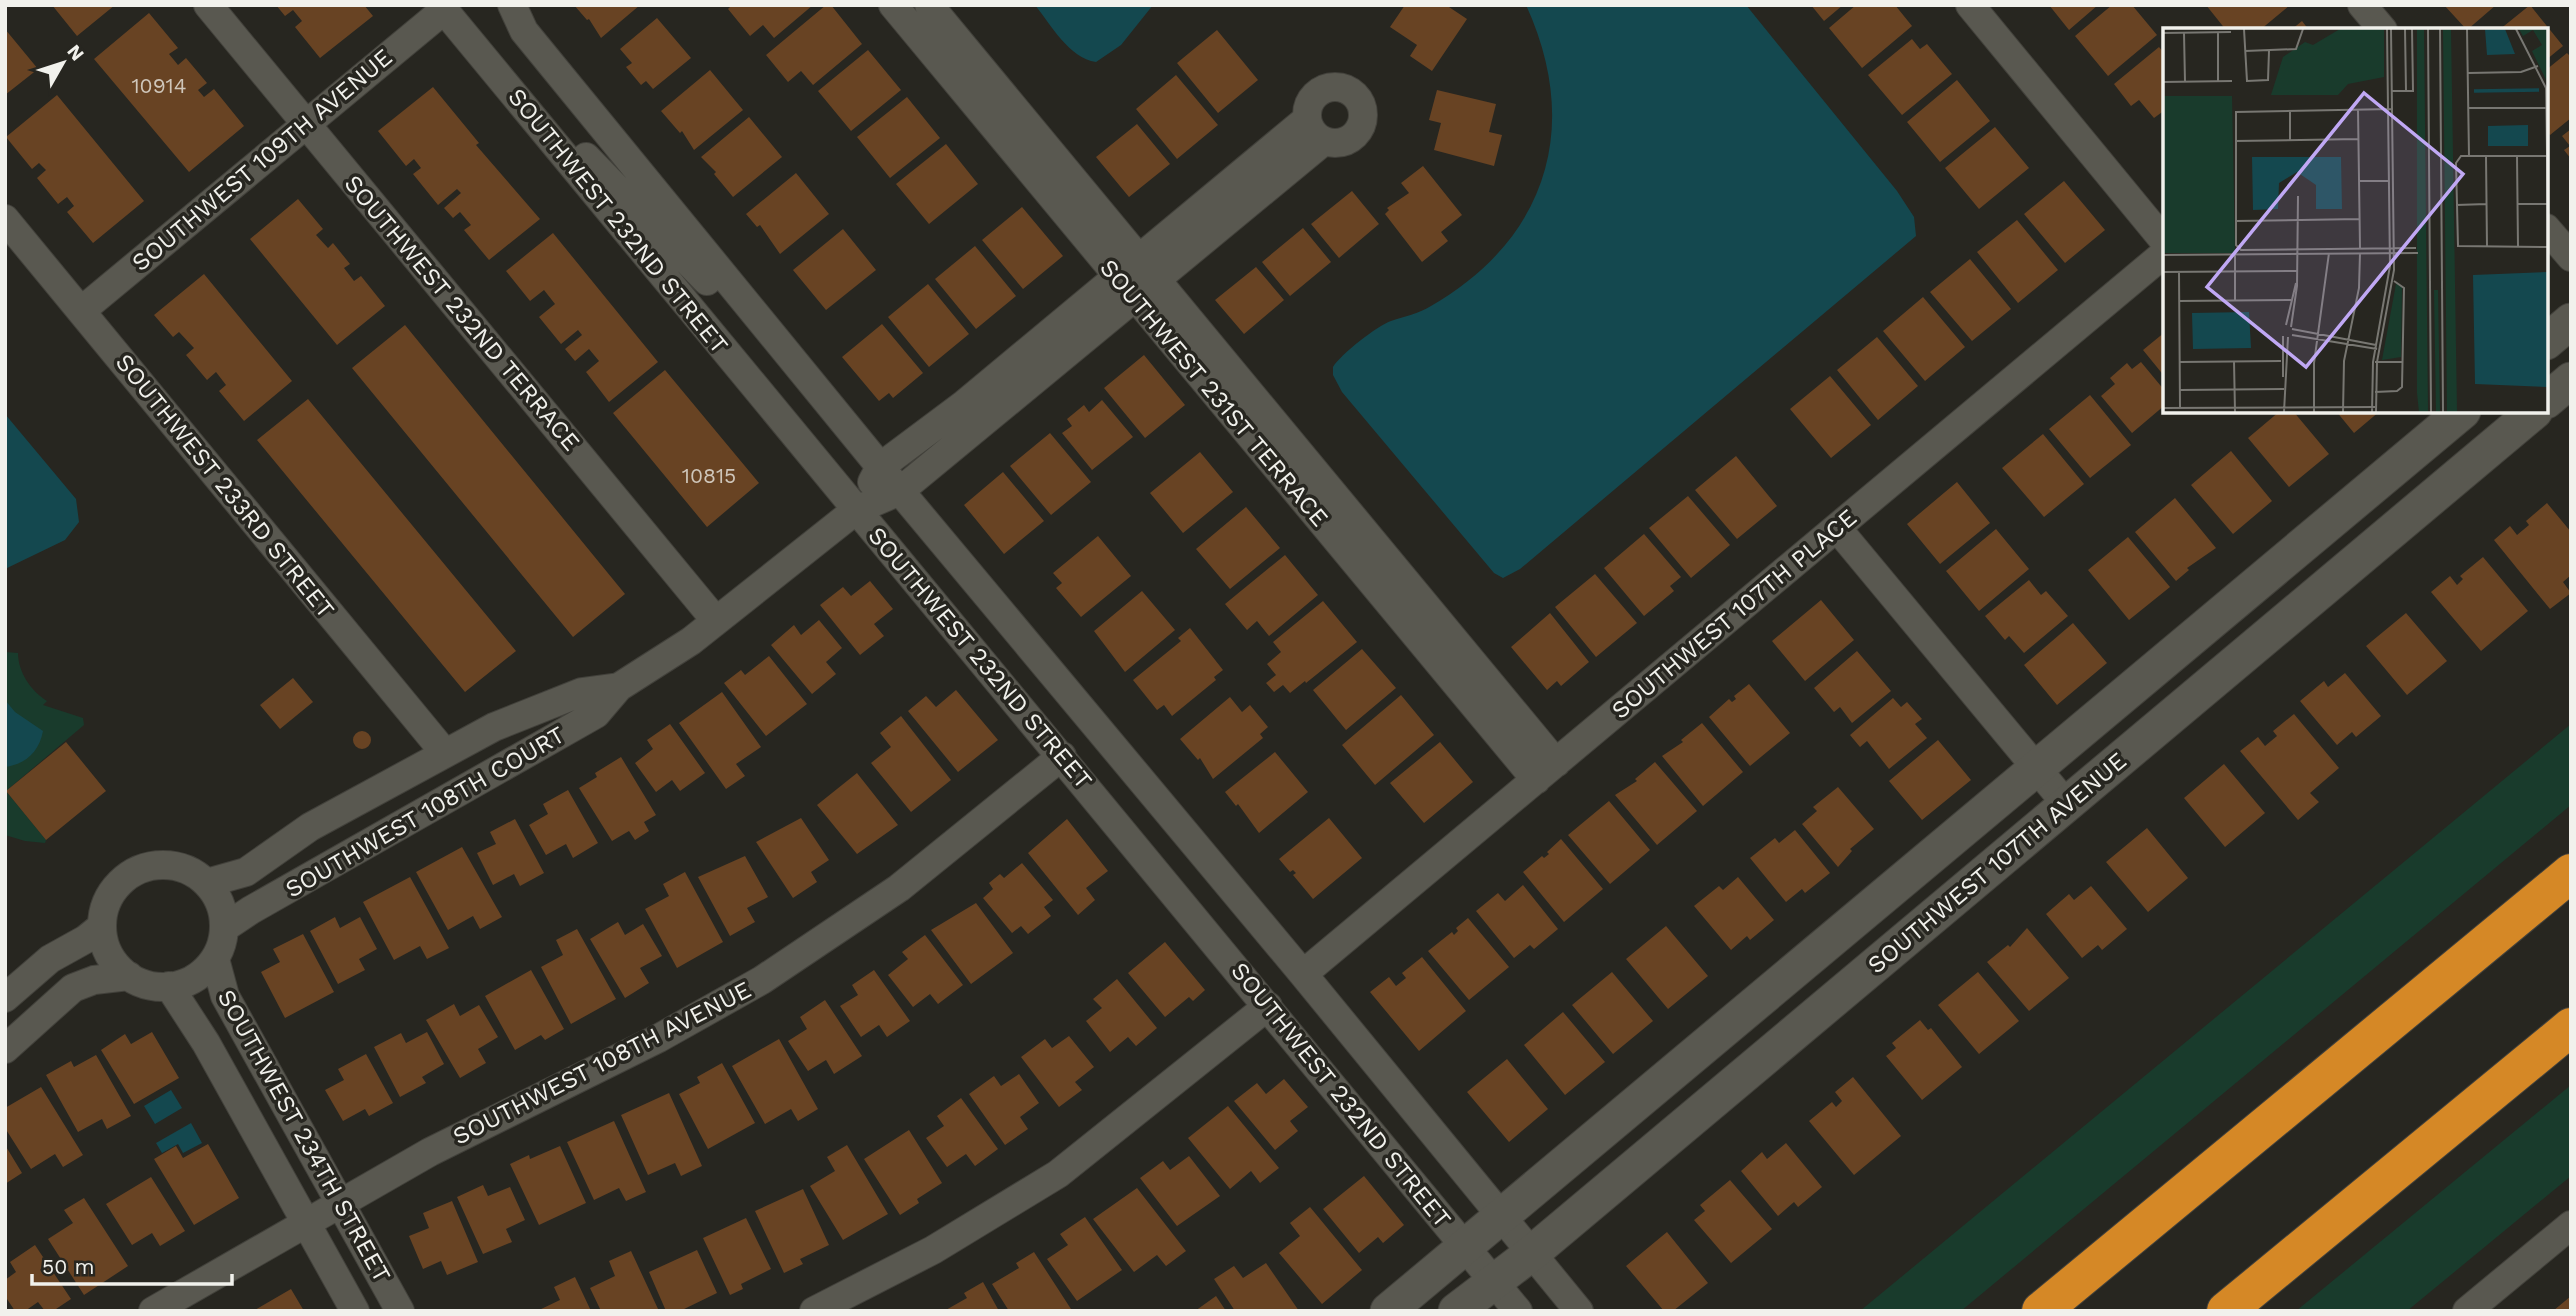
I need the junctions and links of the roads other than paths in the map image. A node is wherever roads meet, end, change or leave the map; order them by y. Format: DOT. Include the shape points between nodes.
graph roads {
  1 [pos="208,5"];
  2 [pos="512,5"];
  3 [pos="893,5"];
  4 [pos="929,5"];
  5 [pos="1970,5"];
  6 [pos="2362,5"];
  7 [pos="442,8"];
  8 [pos="2381,28"];
  9 [pos="470,41"];
  10 [pos="1307,119"];
  11 [pos="307,124"];
  12 [pos="1324,141"];
  13 [pos="5,219"];
  14 [pos="2548,230"];
  15 [pos="2163,240"];
  16 [pos="2163,255"];
  17 [pos="2571,257"];
  18 [pos="1147,269"];
  19 [pos="1125,287"];
  20 [pos="81,311"];
  21 [pos="2571,321"];
  22 [pos="2548,340"];
  23 [pos="2571,380"];
  24 [pos="2548,399"];
  25 [pos="2461,413"];
  26 [pos="2533,413"];
  27 [pos="840,418"];
  28 [pos="880,467"];
  29 [pos="900,491"];
  30 [pos="856,510"];
  31 [pos="1837,528"];
  32 [pos="716,621"];
  33 [pos="619,687"];
  34 [pos="444,752"];
  35 [pos="1062,756"];
  36 [pos="2036,768"];
  37 [pos="1546,772"];
  38 [pos="2067,805"];
  39 [pos="2571,873"];
  40 [pos="207,883"];
  41 [pos="102,926"];
  42 [pos="224,928"];
  43 [pos="215,959"];
  44 [pos="1303,974"];
  45 [pos="129,976"];
  46 [pos="169,986"];
  47 [pos="5,998"];
  48 [pos="1268,1006"];
  49 [pos="2571,1027"];
  50 [pos="5,1049"];
  51 [pos="341,1203"];
  52 [pos="1500,1215"];
  53 [pos="306,1222"];
  54 [pos="2571,1225"];
  55 [pos="1464,1245"];
  56 [pos="1532,1253"];
  57 [pos="1495,1282"];
  58 [pos="153,1311"];
  59 [pos="355,1311"];
  60 [pos="400,1311"];
  61 [pos="814,1311"];
  62 [pos="1388,1311"];
  63 [pos="1455,1311"];
  64 [pos="1518,1311"];
  65 [pos="1579,1311"];
  66 [pos="2041,1311"];
  67 [pos="2226,1311"];
  68 [pos="2467,1311"];
  1 -- 11 [label="street, SOUTHWEST 232ND TERRACE"];
  2 -- 27 [label="street, SOUTHWEST 232ND STREET" via="524,31"];
  3 -- 19 [label="street, SOUTHWEST 231ST TERRACE"];
  4 -- 18 [label="street, SOUTHWEST 231ST TERRACE"];
  5 -- 15 [label="street"];
  6 -- 8 [label="street"];
  7 -- 9 [label="street, SOUTHWEST 232ND STREET"];
  7 -- 11 [label="street, SOUTHWEST 109TH AVENUE"];
  9 -- 27 [label="street"];
  9 -- 30 [label="street, SOUTHWEST 232ND STREET"];
  10 -- 12 [label="street"];
  10 -- 12 [label="street" via="1310,100 1326,88 1345,88 1360,102 1363,121 1352,138"];
  10 -- 18 [label="street, SOUTHWEST 108TH COURT"];
  11 -- 20 [label="street, SOUTHWEST 109TH AVENUE"];
  11 -- 32 [label="street, SOUTHWEST 232ND TERRACE"];
  12 -- 18 [label="street, SOUTHWEST 108TH COURT"];
  13 -- 20 [label="street, SOUTHWEST 233RD STREET"];
  14 -- 17 [label="street"];
  16 -- 31 [label="street, SOUTHWEST 107TH PLACE"];
  18 -- 19 [label="street, SOUTHWEST 108TH COURT"];
  18 -- 37 [label="street, SOUTHWEST 231ST TERRACE"];
  19 -- 28 [label="street, SOUTHWEST 108TH COURT"];
  19 -- 29 [label="street, SOUTHWEST 108TH COURT"];
  19 -- 37 [label="street, SOUTHWEST 231ST TERRACE"];
  20 -- 34 [label="street, SOUTHWEST 233RD STREET"];
  21 -- 22 [label="street"];
  23 -- 24 [label="street"];
  25 -- 36 [label="street, SOUTHWEST 107TH AVENUE"];
  26 -- 38 [label="street, SOUTHWEST 107TH AVENUE"];
  27 -- 28 [label="street, SOUTHWEST 232ND STREET"];
  28 -- 29 [label="street, SOUTHWEST 232ND STREET"];
  28 -- 30 [label="street, SOUTHWEST 108TH COURT"];
  29 -- 30 [label="street, SOUTHWEST 108TH COURT"];
  29 -- 44 [label="street, SOUTHWEST 232ND STREET"];
  30 -- 32 [label="street, SOUTHWEST 108TH COURT"];
  30 -- 35 [label="street, SOUTHWEST 232ND STREET"];
  31 -- 36 [label="street"];
  31 -- 37 [label="street, SOUTHWEST 107TH PLACE"];
  32 -- 33 [label="street, SOUTHWEST 108TH COURT"];
  33 -- 34 [label="street, SOUTHWEST 108TH COURT" via="582,692 545,705"];
  33 -- 42 [label="street, SOUTHWEST 108TH COURT" via="596,715"];
  34 -- 40 [label="street, SOUTHWEST 108TH COURT" via="310,827 246,872"];
  35 -- 48 [label="street, SOUTHWEST 232ND STREET"];
  35 -- 51 [label="street, SOUTHWEST 108TH AVENUE" via="944,854 807,952 659,1038 477,1127"];
  36 -- 38 [label="street"];
  36 -- 52 [label="street, SOUTHWEST 107TH AVENUE"];
  37 -- 44 [label="street, SOUTHWEST 107TH PLACE"];
  38 -- 56 [label="street, SOUTHWEST 107TH AVENUE"];
  39 -- 66 [label="highway"];
  40 -- 41 [label="street" via="168,864 140,869 117,886 103,911"];
  40 -- 42 [label="street" via="219,904"];
  41 -- 45 [label="street" via="109,954"];
  41 -- 47 [label="street" via="50,959"];
  42 -- 43 [label="street"];
  43 -- 46 [label="street" via="195,978"];
  43 -- 51 [label="street, SOUTHWEST 234TH STREET" via="225,996"];
  44 -- 52 [label="street, SOUTHWEST 232ND STREET"];
  45 -- 46 [label="street"];
  45 -- 50 [label="street" via="73,988"];
  46 -- 53 [label="street, SOUTHWEST 234TH STREET"];
  48 -- 55 [label="street, SOUTHWEST 232ND STREET"];
  48 -- 61 [label="street" via="1058,1174 933,1250"];
  49 -- 67 [label="highway"];
  51 -- 53 [label="street, SOUTHWEST 108TH AVENUE"];
  51 -- 60 [label="street, SOUTHWEST 234TH STREET"];
  52 -- 55 [label="street, SOUTHWEST 107TH AVENUE"];
  52 -- 56 [label="street, SOUTHWEST 232ND STREET"];
  53 -- 58 [label="street, SOUTHWEST 108TH AVENUE"];
  53 -- 59 [label="street, SOUTHWEST 234TH STREET"];
  54 -- 68 [label="street"];
  55 -- 57 [label="street, SOUTHWEST 232ND STREET"];
  55 -- 62 [label="street, SOUTHWEST 107TH AVENUE"];
  56 -- 57 [label="street, SOUTHWEST 107TH AVENUE"];
  56 -- 65 [label="street, SOUTHWEST 232ND STREET"];
  57 -- 63 [label="street, SOUTHWEST 107TH AVENUE"];
  57 -- 64 [label="street, SOUTHWEST 232ND STREET"];
}
